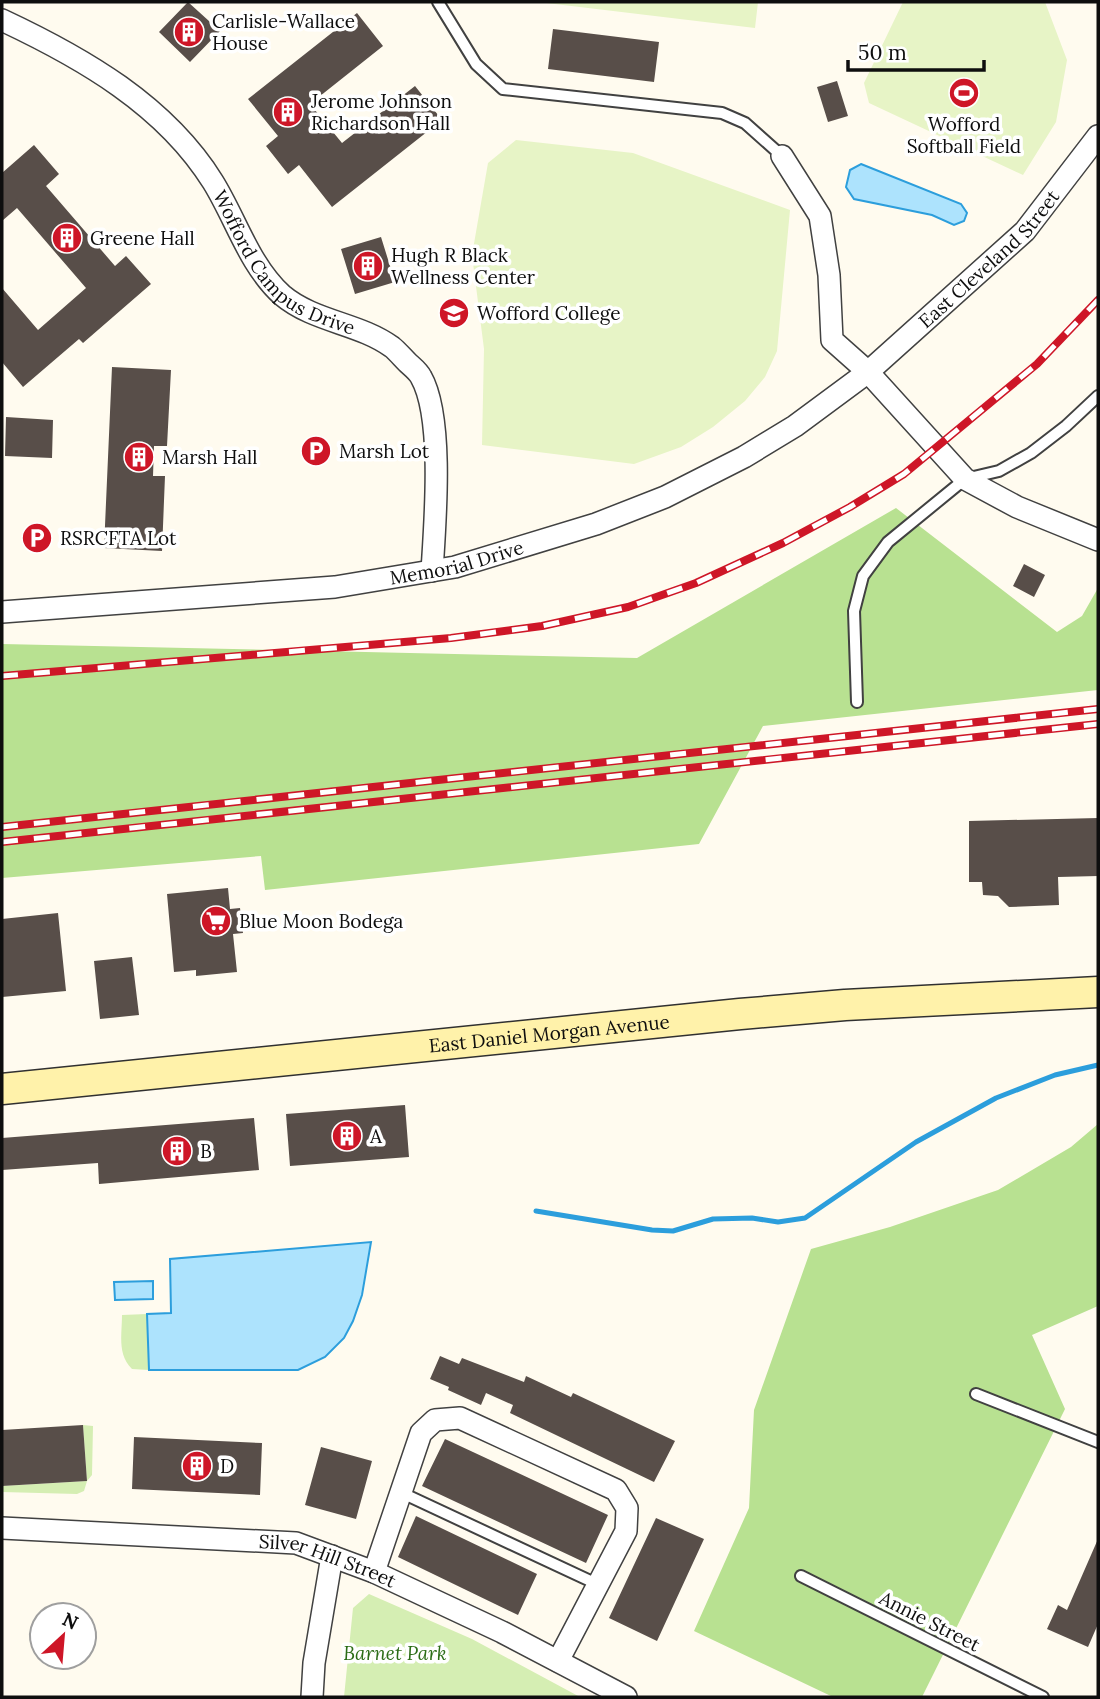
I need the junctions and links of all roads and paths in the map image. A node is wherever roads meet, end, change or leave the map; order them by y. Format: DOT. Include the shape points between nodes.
graph roads {
  1 [pos="438,2"];
  2 [pos="2,20"];
  3 [pos="1098,136"];
  4 [pos="782,156"];
  5 [pos="869,372"];
  6 [pos="1098,396"];
  7 [pos="965,479"];
  8 [pos="1098,540"];
  9 [pos="432,571"];
  10 [pos="2,612"];
  11 [pos="857,702"];
  12 [pos="1098,992"];
  13 [pos="2,1089"];
  14 [pos="976,1394"];
  15 [pos="1098,1442"];
  16 [pos="400,1492"];
  17 [pos="2,1528"];
  18 [pos="332,1556"];
  19 [pos="374,1572"];
  20 [pos="801,1576"];
  21 [pos="599,1585"];
  22 [pos="558,1661"];
  23 [pos="312,1697"];
  24 [pos="626,1697"];
  25 [pos="1043,1697"];
  1 -- 4 [label="lane" via="476,64 503,89 722,113 745,123"];
  2 -- 9 [label="street, Wofford Campus Drive" via="56,47 136,98 184,142 212,181 256,262 282,294 308,312 391,346 421,376 433,412 436,500"];
  3 -- 5 [label="street, East Cleveland Street" via="1025,231"];
  4 -- 5 [label="street" via="820,216 832,340"];
  5 -- 7 [label="street"];
  5 -- 9 [label="street, Memorial Drive" via="795,426 665,497 525,548"];
  6 -- 7 [label="lane" via="1031,453 999,471"];
  7 -- 8 [label="street" via="1017,507"];
  7 -- 11 [label="lane" via="888,542 863,576 854,611"];
  9 -- 10 [label="street, Memorial Drive" via="335,587"];
  12 -- 13 [label="main road, East Daniel Morgan Avenue" via="753,1013"];
  14 -- 15 [label="lane"];
  16 -- 19 [label="street"];
  16 -- 21 [label="lane"];
  16 -- 21 [label="street" via="421,1433 435,1420 460,1418 580,1473 616,1490 627,1508 626,1531"];
  17 -- 18 [label="street, Silver Hill Street" via="274,1541 296,1543"];
  18 -- 19 [label="street, Silver Hill Street"];
  18 -- 23 [label="street"];
  19 -- 22 [label="street, Silver Hill Street"];
  20 -- 25 [label="lane, Annie Street"];
  21 -- 22 [label="street"];
  22 -- 24 [label="street, Silver Hill Street"];
}
